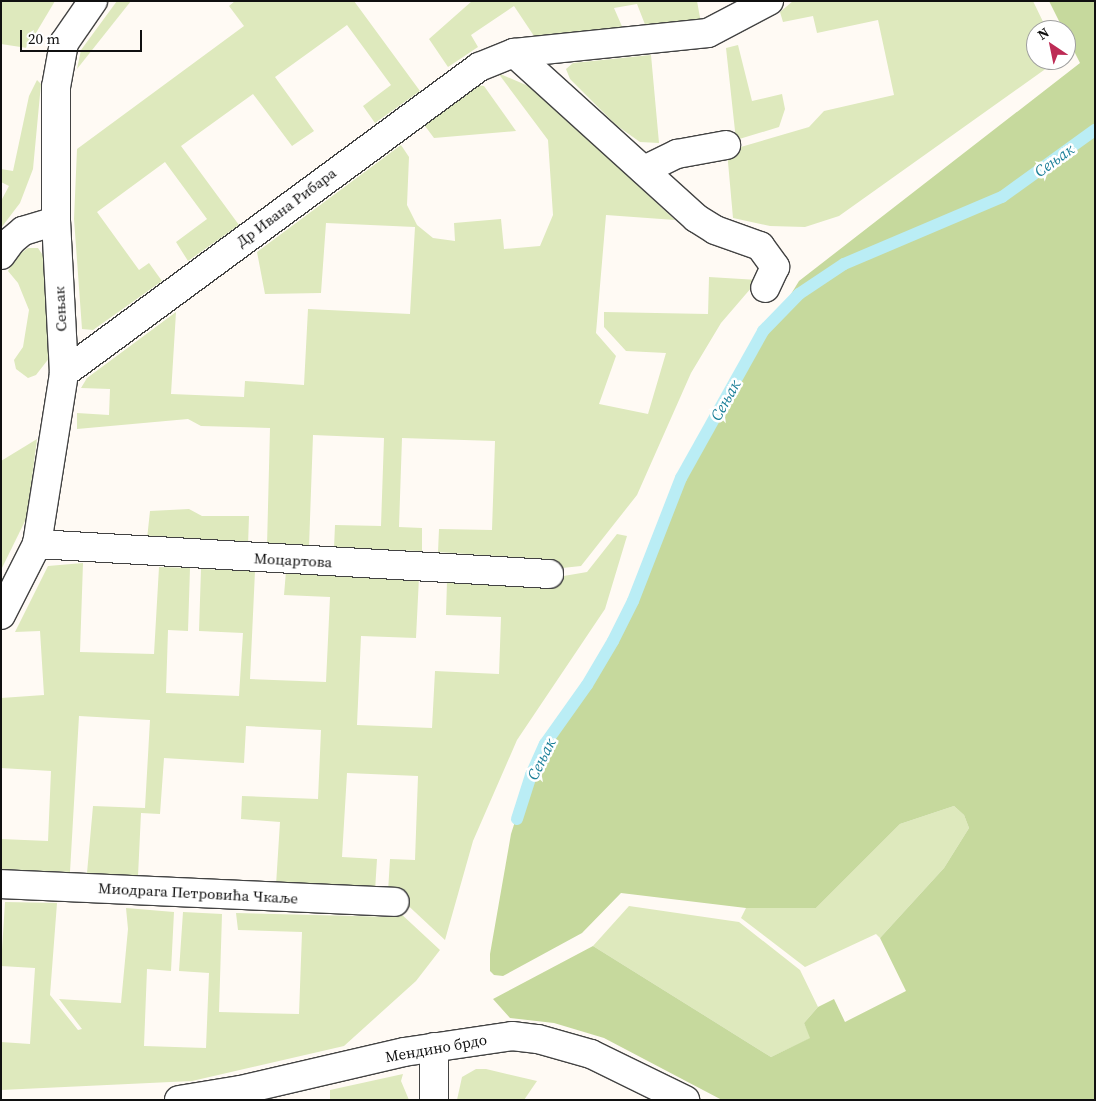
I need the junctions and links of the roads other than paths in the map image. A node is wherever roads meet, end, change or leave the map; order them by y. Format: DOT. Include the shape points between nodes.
graph roads {
  1 [pos="93,1"];
  2 [pos="769,1"];
  3 [pos="514,53"];
  4 [pos="726,145"];
  5 [pos="644,170"];
  6 [pos="56,221"];
  7 [pos="1,255"];
  8 [pos="765,288"];
  9 [pos="64,373"];
  10 [pos="37,544"];
  11 [pos="549,574"];
  12 [pos="1,615"];
  13 [pos="1,884"];
  14 [pos="395,902"];
  15 [pos="434,1046"];
  16 [pos="179,1100"];
  17 [pos="434,1100"];
  18 [pos="685,1100"];
  1 -- 6 [label="street, Сењак" via="64,43 56,87"];
  2 -- 3 [label="street, Др Ивана Рибара" via="708,33"];
  3 -- 5 [label="street"];
  3 -- 9 [label="street, Др Ивана Рибара" via="463,76"];
  4 -- 5 [label="street" via="678,154"];
  5 -- 8 [label="street" via="696,218 715,230 760,246 775,267"];
  6 -- 7 [label="street" via="23,231 10,241"];
  6 -- 9 [label="street, Сењак"];
  9 -- 10 [label="street, Сењак"];
  10 -- 11 [label="street, Моцартова"];
  10 -- 12 [label="street, Сењак"];
  13 -- 14 [label="street, Миодрага Петровића Чкаље"];
  15 -- 16 [label="street, Мендино брдо" via="241,1090"];
  15 -- 17 [label="street"];
  15 -- 18 [label="street, Мендино брдо" via="512,1036 538,1039 591,1054"];
}
